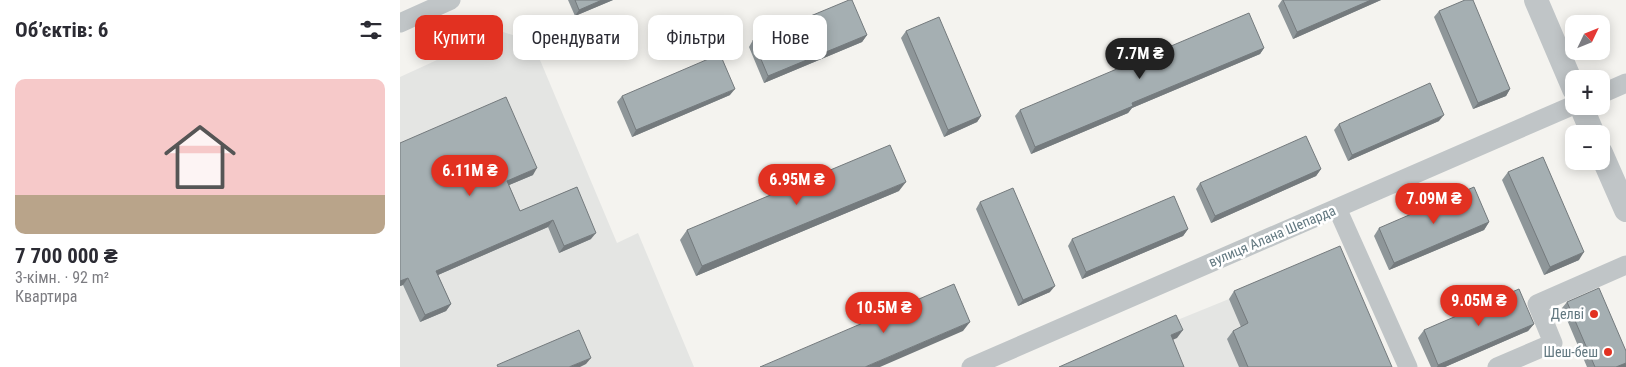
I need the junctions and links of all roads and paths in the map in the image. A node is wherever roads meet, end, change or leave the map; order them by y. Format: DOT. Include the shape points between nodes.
graph roads {
  1 [pos="451,0"];
  2 [pos="1536,0"];
  3 [pos="400,23"];
  4 [pos="1566,70"];
  5 [pos="1626,83"];
  6 [pos="1610,90"];
  7 [pos="1565,109"];
  8 [pos="1608,170"];
  9 [pos="1337,208"];
  10 [pos="1626,210"];
  11 [pos="1626,265"];
  12 [pos="971,367"];
  13 [pos="1408,367"];
  14 [pos="1497,367"];
  1 -- 3 [label="street"];
  2 -- 4 [label="street"];
  5 -- 6 [label="street"];
  7 -- 9 [label="street, вулиця Алана Шепарда"];
  8 -- 10 [label="street"];
  9 -- 12 [label="street, вулиця Алана Шепарда"];
  9 -- 13 [label="street"];
  11 -- 14 [label="street" via="1537,304 1553,343"];
}
